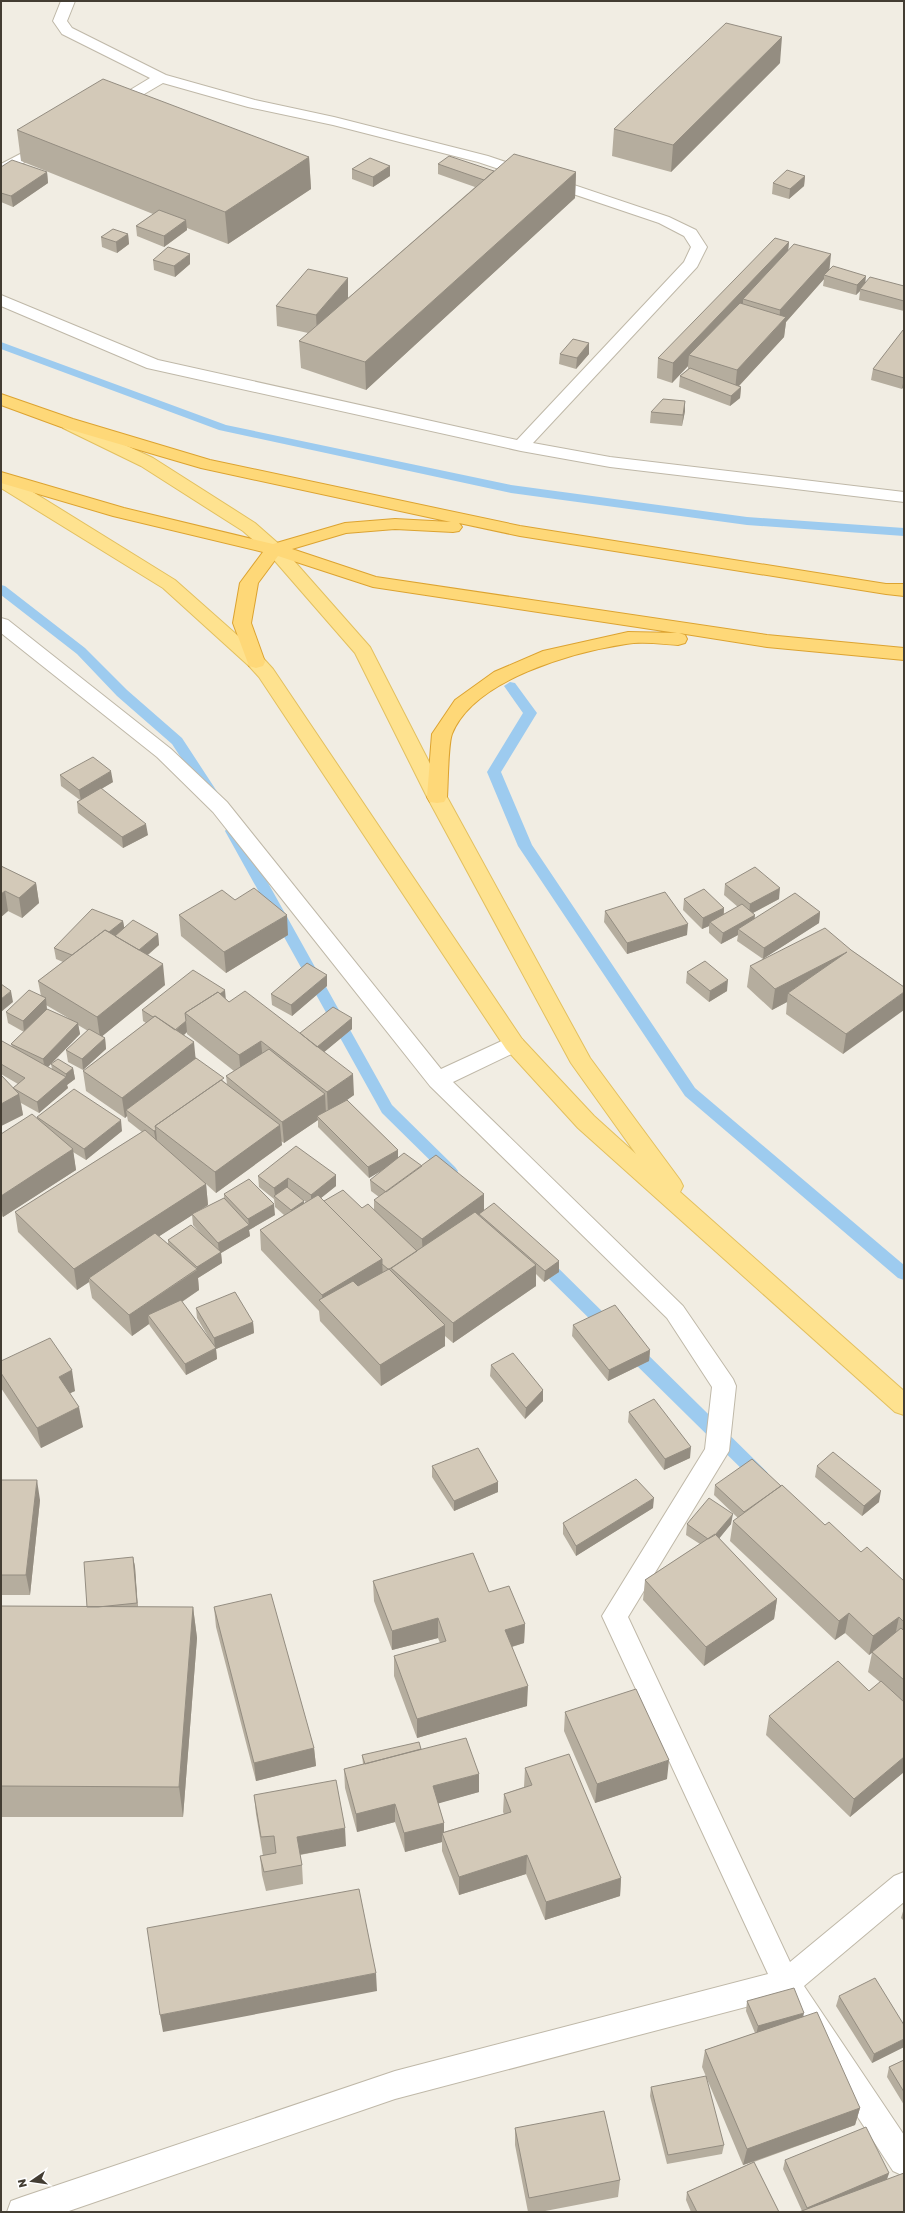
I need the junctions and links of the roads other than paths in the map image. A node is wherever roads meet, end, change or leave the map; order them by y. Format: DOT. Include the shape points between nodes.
graph roads {
  1 [pos="68,1"];
  2 [pos="161,78"];
  3 [pos="101,113"];
  4 [pos="61,136"];
  5 [pos="1,170"];
  6 [pos="1,300"];
  7 [pos="1,399"];
  8 [pos="67,423"];
  9 [pos="521,446"];
  10 [pos="1,477"];
  11 [pos="1,480"];
  12 [pos="904,497"];
  13 [pos="520,531"];
  14 [pos="274,549"];
  15 [pos="904,590"];
  16 [pos="1,624"];
  17 [pos="767,641"];
  18 [pos="904,654"];
  19 [pos="256,662"];
  20 [pos="437,797"];
  21 [pos="514,1044"];
  22 [pos="438,1080"];
  23 [pos="698,1223"];
  24 [pos="904,1405"];
  25 [pos="904,1885"];
  26 [pos="786,1983"];
  27 [pos="904,2161"];
  28 [pos="22,2212"];
  1 -- 2 [label="street" via="60,21 67,30"];
  2 -- 3 [label="street"];
  2 -- 9 [label="street" via="253,104 334,121 483,159 664,220 690,233 699,247 691,264"];
  4 -- 5 [label="street"];
  6 -- 9 [label="street" via="152,364"];
  7 -- 8 [label="highway"];
  8 -- 13 [label="highway" via="207,464"];
  8 -- 14 [label="main road" via="147,462 248,527"];
  9 -- 12 [label="street" via="610,462"];
  10 -- 14 [label="highway" via="120,512"];
  11 -- 19 [label="main road" via="168,584"];
  13 -- 14 [label="highway" via="388,525 345,528"];
  13 -- 15 [label="highway" via="886,590"];
  14 -- 17 [label="highway" via="373,582"];
  14 -- 19 [label="highway" via="249,583 242,623"];
  14 -- 20 [label="main road" via="363,651"];
  16 -- 22 [label="street" via="164,753 220,807"];
  17 -- 18 [label="highway"];
  17 -- 20 [label="highway" via="628,638 550,655 501,676 462,704 442,734"];
  19 -- 21 [label="main road" via="266,673"];
  20 -- 23 [label="main road" via="582,1062"];
  21 -- 22 [label="street"];
  21 -- 23 [label="main road" via="586,1122"];
  22 -- 26 [label="street" via="675,1312 724,1386 717,1451 616,1616"];
  23 -- 24 [label="main road"];
  25 -- 26 [label="street"];
  26 -- 27 [label="street"];
  26 -- 28 [label="street" via="395,2085"];
}
